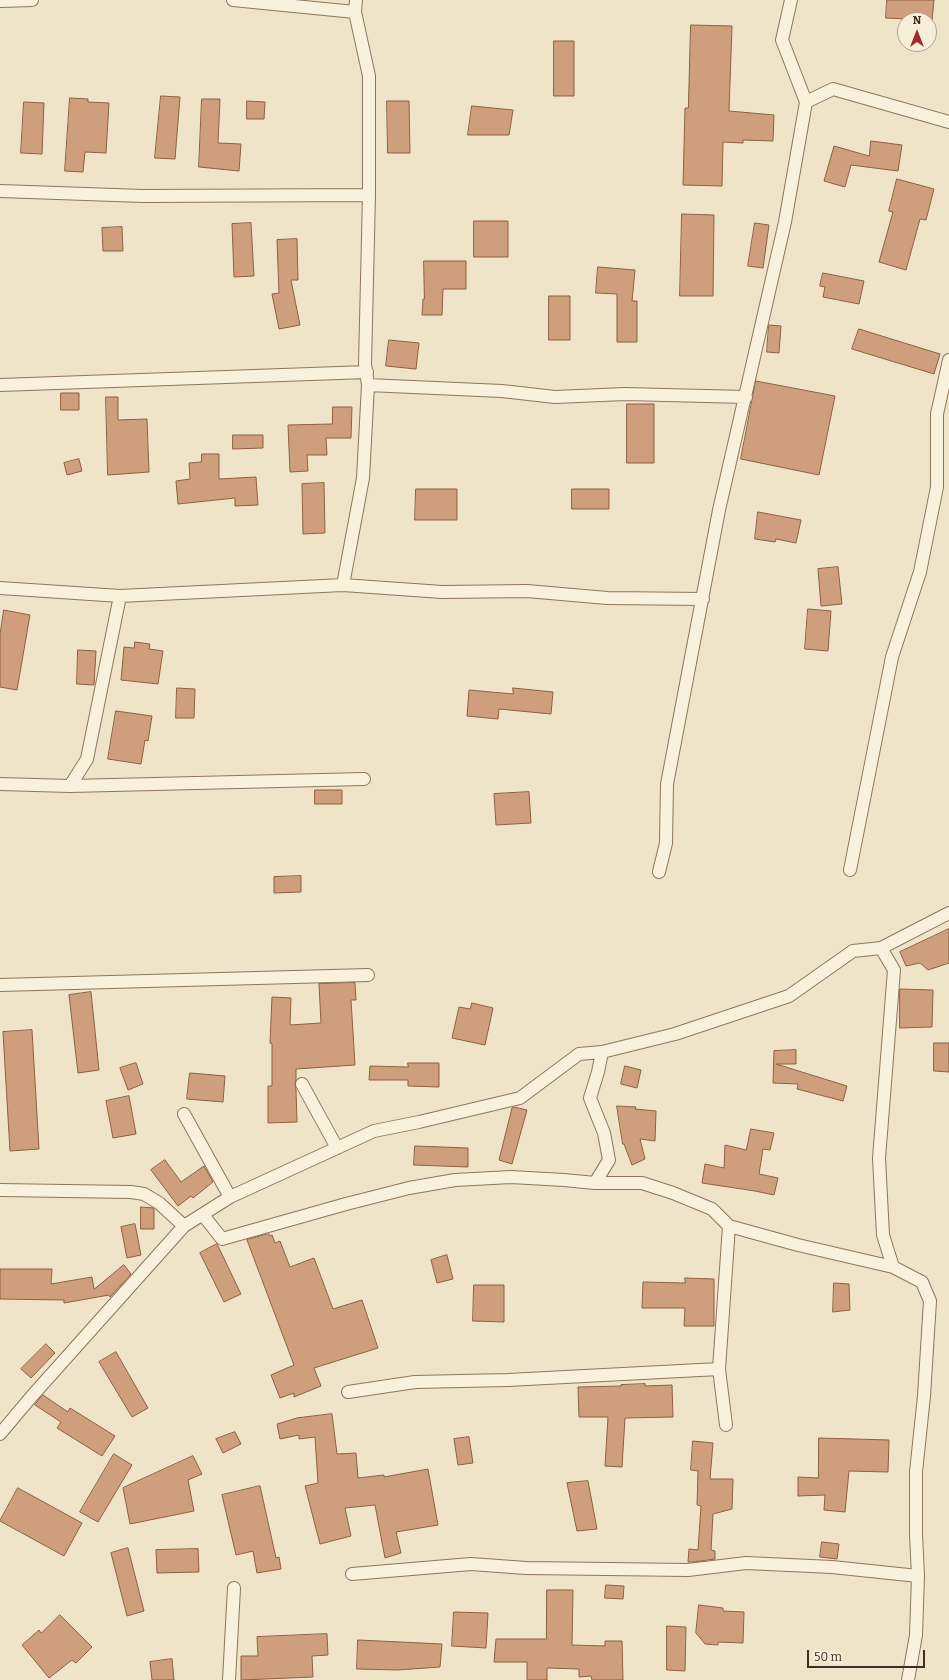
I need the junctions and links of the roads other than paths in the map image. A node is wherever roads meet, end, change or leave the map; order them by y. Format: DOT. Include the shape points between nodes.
graph roads {
  1 [pos="32,0"];
  2 [pos="233,0"];
  3 [pos="356,0"];
  4 [pos="791,0"];
  5 [pos="0,1"];
  6 [pos="355,12"];
  7 [pos="806,102"];
  8 [pos="949,122"];
  9 [pos="0,191"];
  10 [pos="369,196"];
  11 [pos="949,360"];
  12 [pos="366,372"];
  13 [pos="0,385"];
  14 [pos="368,385"];
  15 [pos="746,397"];
  16 [pos="343,585"];
  17 [pos="0,588"];
  18 [pos="120,596"];
  19 [pos="703,599"];
  20 [pos="364,778"];
  21 [pos="0,784"];
  22 [pos="70,786"];
  23 [pos="850,870"];
  24 [pos="659,872"];
  25 [pos="949,913"];
  26 [pos="881,948"];
  27 [pos="368,975"];
  28 [pos="0,985"];
  29 [pos="602,1052"];
  30 [pos="302,1084"];
  31 [pos="184,1114"];
  32 [pos="337,1148"];
  33 [pos="595,1183"];
  34 [pos="0,1190"];
  35 [pos="230,1197"];
  36 [pos="203,1215"];
  37 [pos="184,1226"];
  38 [pos="729,1226"];
  39 [pos="893,1267"];
  40 [pos="719,1369"];
  41 [pos="348,1392"];
  42 [pos="726,1425"];
  43 [pos="0,1434"];
  44 [pos="352,1574"];
  45 [pos="918,1576"];
  46 [pos="234,1588"];
  47 [pos="229,1680"];
  48 [pos="908,1680"];
  1 -- 5 [label="street"];
  2 -- 6 [label="street"];
  3 -- 6 [label="street"];
  4 -- 7 [label="street" via="782,40"];
  6 -- 10 [label="street" via="369,76"];
  7 -- 8 [label="street" via="833,89"];
  7 -- 15 [label="street" via="785,222"];
  9 -- 10 [label="street" via="143,196"];
  10 -- 12 [label="street"];
  11 -- 23 [label="street" via="937,414 936,494 920,572 892,657"];
  12 -- 13 [label="street"];
  12 -- 14 [label="street"];
  14 -- 15 [label="street" via="502,391 555,397 625,394"];
  14 -- 16 [label="street" via="363,478"];
  15 -- 19 [label="street" via="719,510"];
  16 -- 18 [label="street"];
  16 -- 19 [label="street" via="442,592 527,591 607,598"];
  17 -- 18 [label="street"];
  18 -- 22 [label="street" via="87,759"];
  19 -- 24 [label="street" via="667,784 666,843"];
  20 -- 22 [label="street"];
  21 -- 22 [label="street"];
  25 -- 26 [label="street"];
  26 -- 29 [label="street" via="853,951 789,996 675,1034"];
  26 -- 39 [label="street" via="894,970 879,1158 883,1235"];
  27 -- 28 [label="street"];
  29 -- 32 [label="street" via="579,1054 520,1098 374,1131"];
  29 -- 33 [label="street" via="590,1098 604,1133 609,1160"];
  30 -- 32 [label="street"];
  31 -- 35 [label="street"];
  32 -- 35 [label="street"];
  33 -- 36 [label="street" via="511,1177 456,1180 360,1200 222,1239"];
  33 -- 38 [label="street" via="642,1183 712,1209"];
  34 -- 37 [label="street" via="144,1194 159,1203"];
  35 -- 36 [label="street"];
  36 -- 37 [label="street"];
  37 -- 43 [label="street"];
  38 -- 39 [label="street"];
  38 -- 40 [label="street"];
  39 -- 45 [label="street" via="922,1282 930,1301 916,1472"];
  40 -- 41 [label="street" via="415,1382"];
  40 -- 42 [label="street"];
  44 -- 45 [label="street" via="471,1564 526,1568 688,1570 746,1563 832,1567"];
  45 -- 48 [label="street" via="916,1635"];
  46 -- 47 [label="street"];
}
